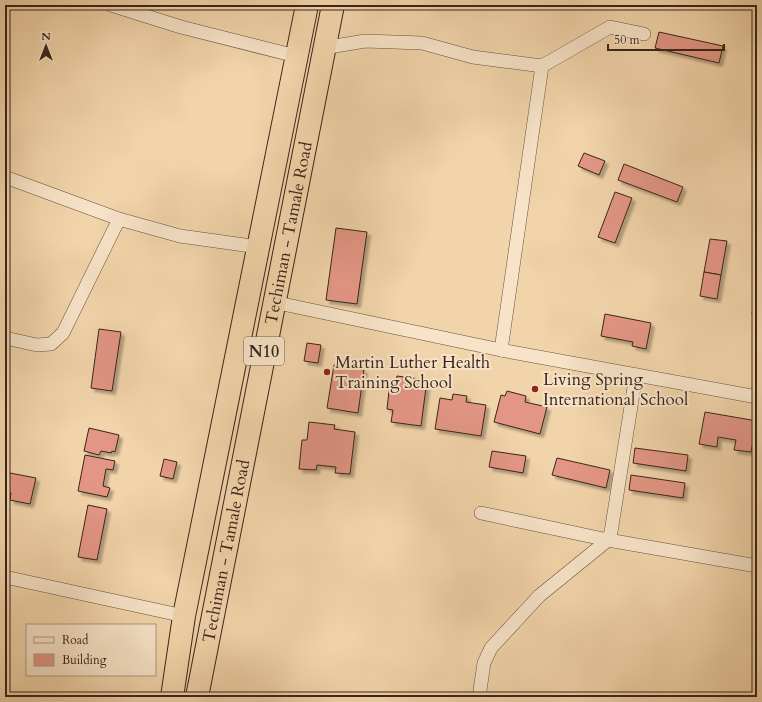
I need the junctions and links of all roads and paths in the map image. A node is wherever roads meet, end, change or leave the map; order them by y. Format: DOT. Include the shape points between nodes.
graph roads {
  1 [pos="111,5"];
  2 [pos="307,5"];
  3 [pos="333,5"];
  4 [pos="644,34"];
  5 [pos="323,48"];
  6 [pos="296,56"];
  7 [pos="542,66"];
  8 [pos="5,177"];
  9 [pos="119,219"];
  10 [pos="259,247"];
  11 [pos="274,302"];
  12 [pos="5,338"];
  13 [pos="501,350"];
  14 [pos="636,375"];
  15 [pos="757,397"];
  16 [pos="481,513"];
  17 [pos="608,540"];
  18 [pos="757,566"];
  19 [pos="5,577"];
  20 [pos="184,616"];
  21 [pos="172,697"];
  22 [pos="197,697"];
  23 [pos="479,697"];
  1 -- 6 [label="street" via="181,27"];
  2 -- 6 [label="highway, Techiman - Tamale Road / N10"];
  3 -- 5 [label="highway, Techiman - Tamale Road / N10"];
  4 -- 7 [label="street" via="610,27"];
  5 -- 7 [label="street" via="365,41 422,43 473,57"];
  5 -- 11 [label="highway, Techiman - Tamale Road / N10"];
  6 -- 10 [label="highway, Techiman - Tamale Road / N10"];
  7 -- 13 [label="street"];
  8 -- 9 [label="street"];
  9 -- 10 [label="street" via="180,236"];
  9 -- 12 [label="street" via="63,333 51,344 44,345"];
  10 -- 20 [label="highway, Techiman - Tamale Road / N10"];
  11 -- 13 [label="street"];
  11 -- 22 [label="highway, Techiman - Tamale Road / N10"];
  13 -- 14 [label="street"];
  14 -- 15 [label="street"];
  14 -- 17 [label="street"];
  16 -- 17 [label="street"];
  17 -- 18 [label="street"];
  17 -- 23 [label="street" via="539,596 491,648 484,663"];
  19 -- 20 [label="street"];
  20 -- 21 [label="highway, Techiman - Tamale Road / N10"];
}
